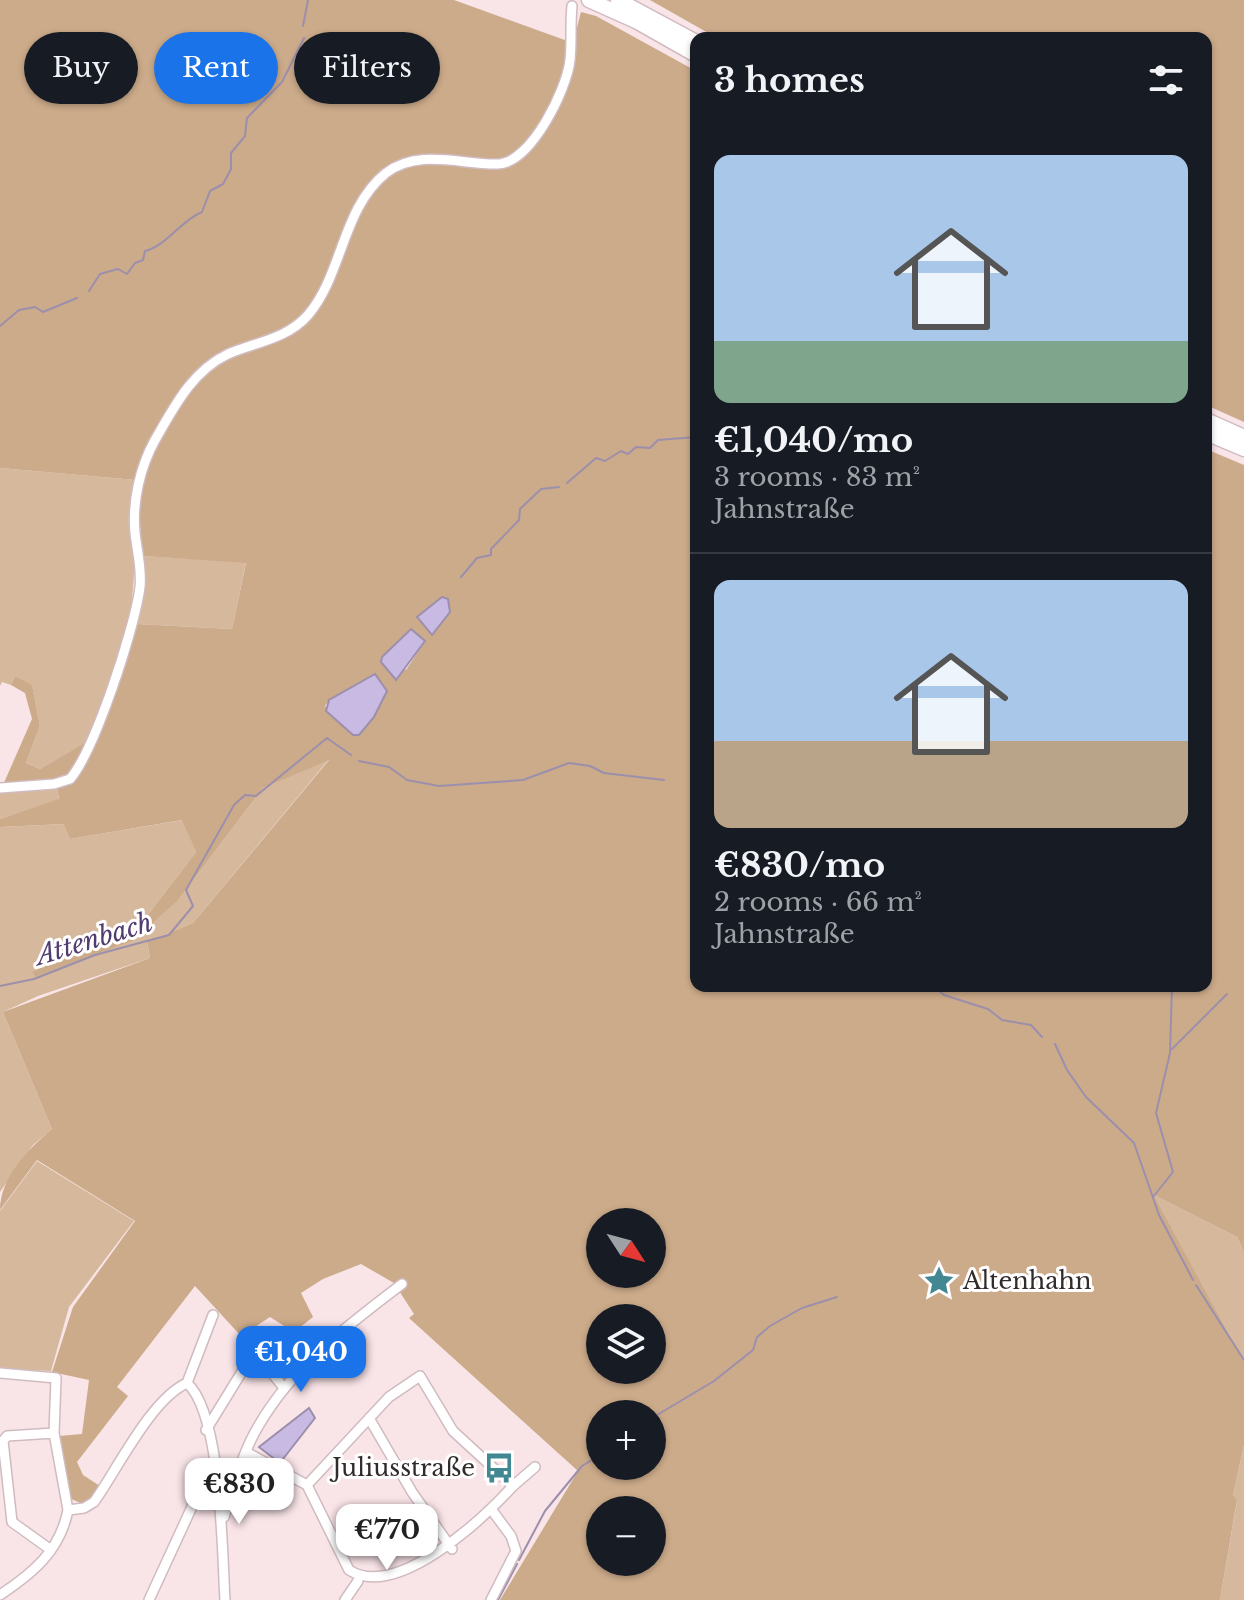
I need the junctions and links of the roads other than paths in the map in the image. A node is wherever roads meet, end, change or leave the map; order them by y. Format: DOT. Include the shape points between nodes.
graph roads {
  1 [pos="589,0"];
  2 [pos="618,0"];
  3 [pos="572,6"];
  4 [pos="690,39"];
  5 [pos="690,52"];
  6 [pos="1212,423"];
  7 [pos="1212,436"];
  8 [pos="1244,437"];
  9 [pos="1244,449"];
  10 [pos="0,788"];
  11 [pos="402,1284"];
  12 [pos="213,1315"];
  13 [pos="0,1373"];
  14 [pos="187,1383"];
  15 [pos="284,1388"];
  16 [pos="369,1418"];
  17 [pos="206,1430"];
  18 [pos="54,1433"];
  19 [pos="246,1452"];
  20 [pos="214,1459"];
  21 [pos="535,1467"];
  22 [pos="307,1485"];
  23 [pos="513,1486"];
  24 [pos="491,1509"];
  25 [pos="68,1510"];
  26 [pos="223,1520"];
  27 [pos="452,1549"];
  28 [pos="51,1550"];
  29 [pos="358,1581"];
  30 [pos="410,1581"];
  31 [pos="379,1588"];
  32 [pos="0,1595"];
  33 [pos="149,1600"];
  34 [pos="225,1600"];
  35 [pos="345,1600"];
  36 [pos="491,1600"];
  1 -- 5 [label="highway"];
  2 -- 4 [label="highway"];
  3 -- 10 [label="street" via="565,85 526,149 506,163 429,160 404,163 386,173 359,209 325,289 306,317 282,335 217,360 190,383 140,476 135,507 140,587 95,736 80,768 70,779 54,784"];
  6 -- 8 [label="highway"];
  7 -- 9 [label="highway"];
  11 -- 15 [label="street" via="333,1336"];
  12 -- 14 [label="street"];
  13 -- 18 [label="street" via="56,1378"];
  14 -- 17 [label="street" via="194,1389"];
  14 -- 25 [label="street" via="139,1431 94,1502"];
  15 -- 17 [label="street" via="259,1357 251,1357"];
  15 -- 19 [label="street"];
  16 -- 22 [label="street"];
  16 -- 23 [label="street" via="420,1376 453,1431"];
  16 -- 27 [label="street"];
  17 -- 20 [label="street"];
  18 -- 25 [label="street"];
  18 -- 28 [label="street" via="7,1436 3,1441 12,1522"];
  19 -- 22 [label="street"];
  19 -- 26 [label="street"];
  20 -- 26 [label="street"];
  20 -- 33 [label="street"];
  21 -- 23 [label="street"];
  22 -- 29 [label="street"];
  23 -- 24 [label="street"];
  24 -- 27 [label="street"];
  24 -- 36 [label="street" via="516,1551"];
  25 -- 28 [label="street"];
  26 -- 34 [label="street"];
  27 -- 30 [label="street"];
  28 -- 32 [label="street" via="40,1567"];
  29 -- 31 [label="street"];
  29 -- 35 [label="street"];
}
